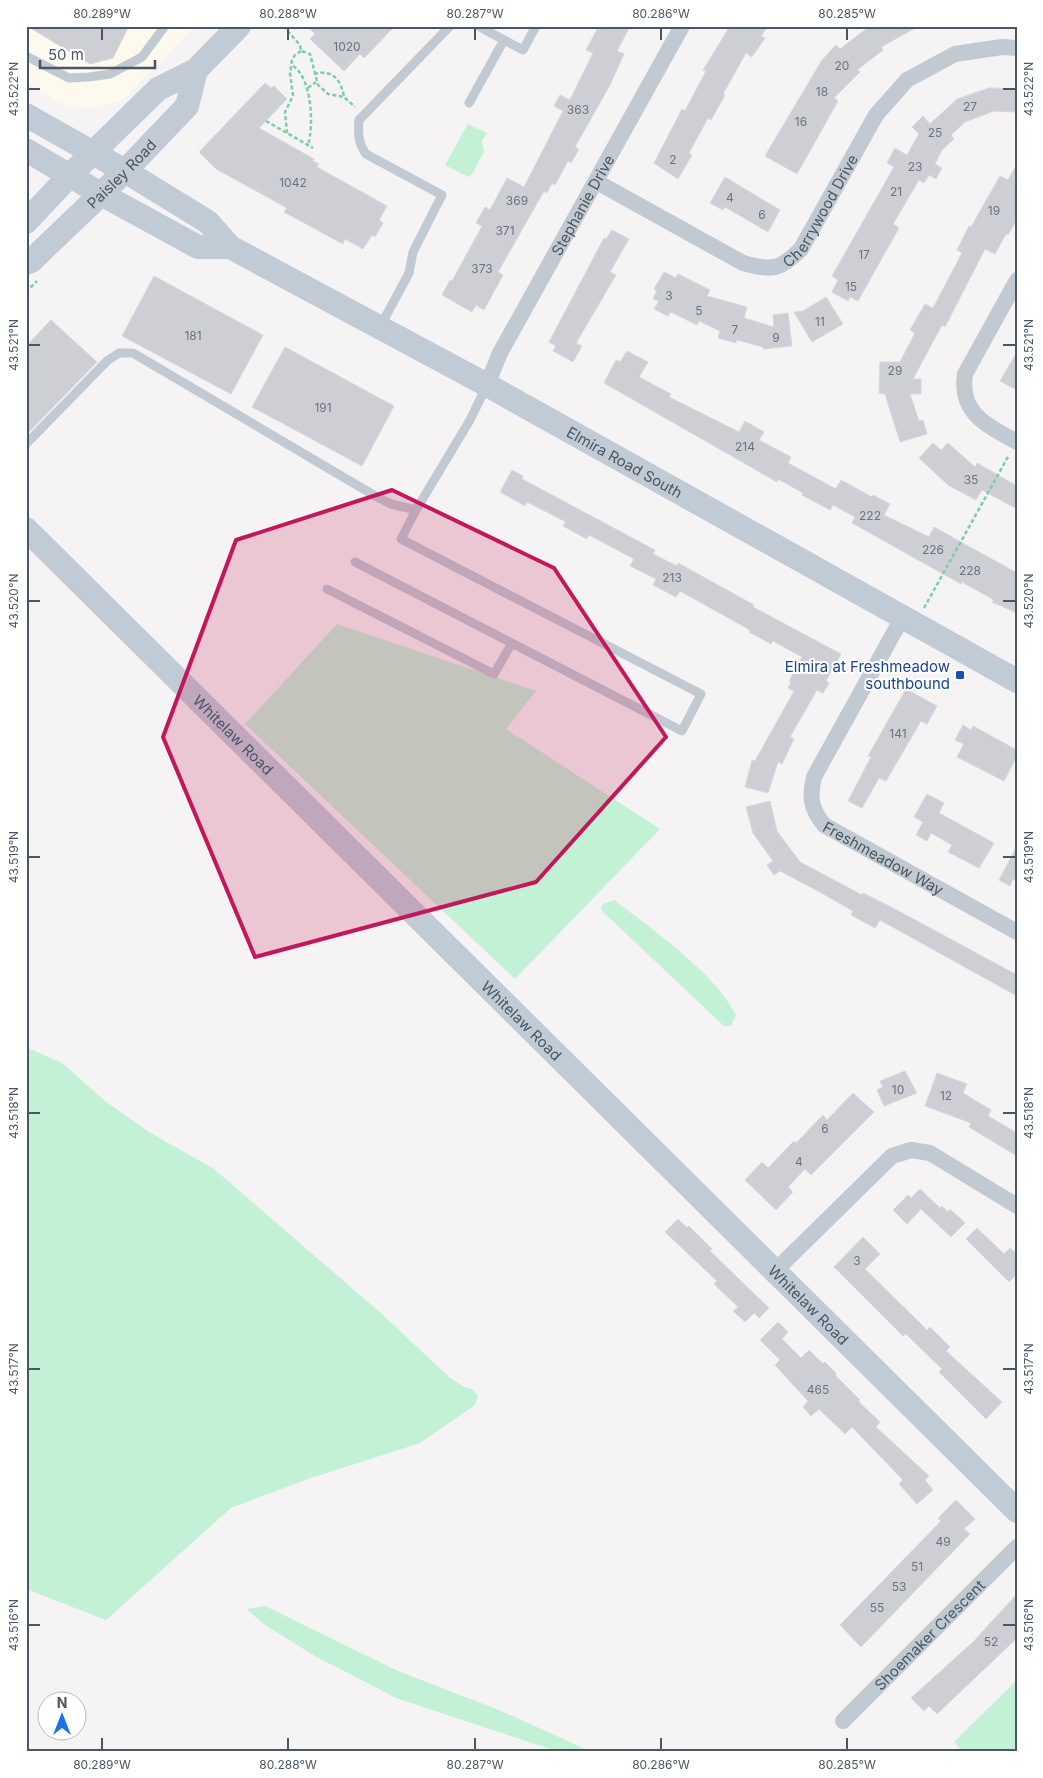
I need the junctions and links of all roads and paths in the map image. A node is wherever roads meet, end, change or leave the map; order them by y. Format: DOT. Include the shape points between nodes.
graph roads {
  1 [pos="165,26"];
  2 [pos="240,26"];
  3 [pos="283,26"];
  4 [pos="450,26"];
  5 [pos="478,26"];
  6 [pos="536,26"];
  7 [pos="682,26"];
  8 [pos="504,40"];
  9 [pos="1017,48"];
  10 [pos="302,51"];
  11 [pos="26,56"];
  12 [pos="293,66"];
  13 [pos="196,70"];
  14 [pos="314,74"];
  15 [pos="316,82"];
  16 [pos="308,88"];
  17 [pos="344,97"];
  18 [pos="469,103"];
  19 [pos="364,114"];
  20 [pos="26,115"];
  21 [pos="266,122"];
  22 [pos="287,133"];
  23 [pos="308,145"];
  24 [pos="313,148"];
  25 [pos="26,150"];
  26 [pos="93,154"];
  27 [pos="125,171"];
  28 [pos="70,175"];
  29 [pos="597,182"];
  30 [pos="101,194"];
  31 [pos="26,222"];
  32 [pos="230,247"];
  33 [pos="26,262"];
  34 [pos="1017,280"];
  35 [pos="380,327"];
  36 [pos="487,385"];
  37 [pos="1016,442"];
  38 [pos="26,444"];
  39 [pos="416,510"];
  40 [pos="26,529"];
  41 [pos="356,562"];
  42 [pos="327,589"];
  43 [pos="908,621"];
  44 [pos="512,643"];
  45 [pos="1017,681"];
  46 [pos="1017,932"];
  47 [pos="1017,1206"];
  48 [pos="776,1270"];
  49 [pos="1017,1511"];
  50 [pos="1017,1547"];
  51 [pos="843,1721"];
  1 -- 11 [label="lane" via="142,57 110,74 69,78"];
  2 -- 13 [label="street"];
  3 -- 10 [label="path"];
  4 -- 19 [label="lane"];
  5 -- 8 [label="lane"];
  6 -- 8 [label="lane" via="523,50"];
  7 -- 29 [label="street, Stephanie Drive"];
  8 -- 18 [label="lane"];
  9 -- 29 [label="street, Cherrywood Drive" via="955,54 907,80 876,115 801,249 785,265 765,269 743,263"];
  10 -- 12 [label="path" via="293,57"];
  10 -- 14 [label="path" via="310,54"];
  12 -- 16 [label="path"];
  12 -- 22 [label="path" via="290,73 293,96 285,112"];
  13 -- 26 [label="street" via="158,89"];
  13 -- 27 [label="street, Paisley Road" via="187,106"];
  14 -- 15 [label="path"];
  14 -- 17 [label="path" via="331,74 340,81"];
  15 -- 16 [label="path"];
  15 -- 17 [label="path" via="328,94"];
  16 -- 23 [label="path" via="312,120"];
  17 -- 19 [label="path"];
  19 -- 35 [label="lane" via="359,120 358,134 366,154 442,195"];
  20 -- 26 [label="street, Elmira Road South"];
  21 -- 22 [label="path"];
  22 -- 23 [label="path"];
  23 -- 24 [label="path"];
  25 -- 28 [label="street, Elmira Road South"];
  26 -- 27 [label="street, Elmira Road South"];
  26 -- 28 [label="street"];
  27 -- 30 [label="street, Paisley Road"];
  27 -- 32 [label="street, Elmira Road South" via="208,222"];
  28 -- 30 [label="street, Elmira Road South"];
  28 -- 31 [label="street"];
  29 -- 36 [label="street, Stephanie Drive" via="500,353"];
  30 -- 32 [label="street, Elmira Road South" via="198,247"];
  30 -- 33 [label="street, Paisley Road" via="31,261"];
  32 -- 35 [label="street, Elmira Road South"];
  34 -- 37 [label="street" via="965,374 963,386 972,413"];
  35 -- 36 [label="street, Elmira Road South"];
  36 -- 39 [label="lane" via="470,420"];
  36 -- 43 [label="street, Elmira Road South"];
  37 -- 43 [label="path"];
  38 -- 39 [label="lane" via="107,362 119,353 134,353 377,497"];
  39 -- 44 [label="lane" via="402,539 701,694 682,731"];
  40 -- 48 [label="street, Whitelaw Road"];
  41 -- 44 [label="lane"];
  42 -- 44 [label="lane" via="494,674"];
  43 -- 45 [label="street, Elmira Road South"];
  43 -- 46 [label="street, Freshmeadow Way" via="814,777 810,795 814,813 824,825"];
  47 -- 48 [label="street" via="930,1153 911,1150 892,1156"];
  48 -- 49 [label="street, Whitelaw Road"];
  50 -- 51 [label="street, Shoemaker Crescent"];
}
